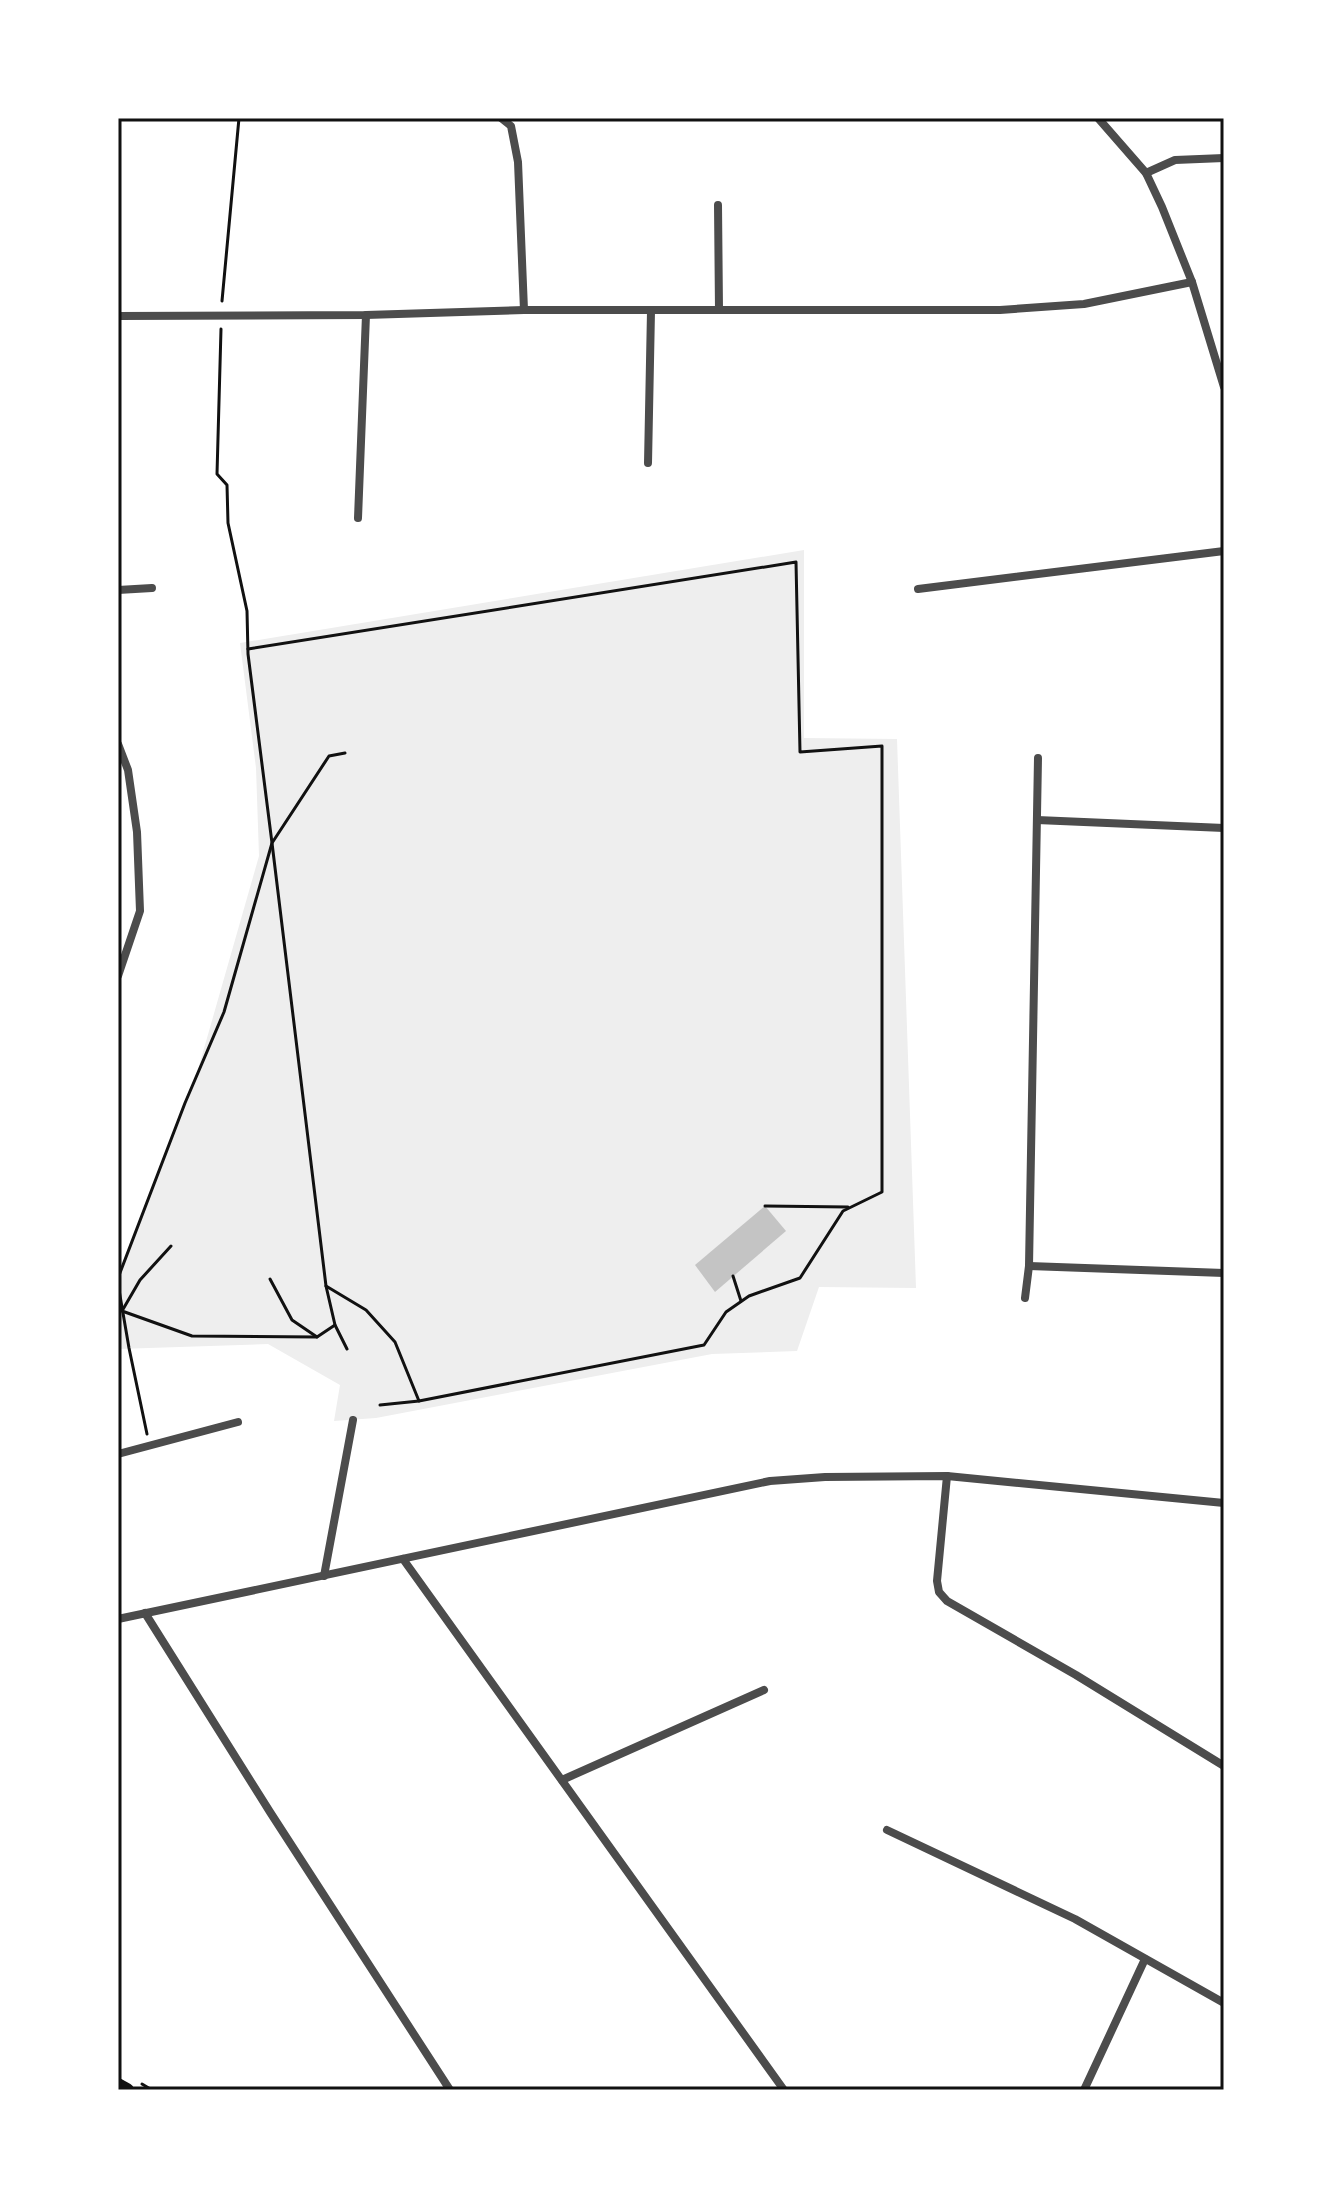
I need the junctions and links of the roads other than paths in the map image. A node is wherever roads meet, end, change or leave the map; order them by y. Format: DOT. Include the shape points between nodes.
graph roads {
  1 [pos="501,118"];
  2 [pos="1098,118"];
  3 [pos="1224,158"];
  4 [pos="1146,173"];
  5 [pos="718,205"];
  6 [pos="1192,282"];
  7 [pos="524,310"];
  8 [pos="719,310"];
  9 [pos="651,311"];
  10 [pos="366,315"];
  11 [pos="118,316"];
  12 [pos="1224,387"];
  13 [pos="648,463"];
  14 [pos="358,518"];
  15 [pos="1224,551"];
  16 [pos="152,588"];
  17 [pos="918,589"];
  18 [pos="118,590"];
  19 [pos="118,744"];
  20 [pos="1038,758"];
  21 [pos="1037,820"];
  22 [pos="1224,828"];
  23 [pos="118,976"];
  24 [pos="1029,1266"];
  25 [pos="1224,1273"];
  26 [pos="1025,1298"];
  27 [pos="353,1420"];
  28 [pos="238,1422"];
  29 [pos="118,1454"];
  30 [pos="947,1476"];
  31 [pos="1224,1503"];
  32 [pos="403,1559"];
  33 [pos="324,1576"];
  34 [pos="145,1613"];
  35 [pos="118,1619"];
  36 [pos="764,1690"];
  37 [pos="1224,1766"];
  38 [pos="562,1780"];
  39 [pos="887,1830"];
  40 [pos="1145,1959"];
  41 [pos="1224,2003"];
  42 [pos="118,2085"];
  43 [pos="127,2090"];
  44 [pos="450,2090"];
  45 [pos="784,2090"];
  46 [pos="1084,2090"];
  1 -- 7 [label="street" via="511,126 518,162"];
  2 -- 4 [label="street"];
  3 -- 4 [label="street" via="1175,160"];
  4 -- 6 [label="street"];
  5 -- 8 [label="street"];
  6 -- 8 [label="street" via="1084,304 1000,310"];
  6 -- 12 [label="street"];
  7 -- 9 [label="street"];
  7 -- 10 [label="street"];
  8 -- 9 [label="street"];
  9 -- 13 [label="street"];
  10 -- 11 [label="street"];
  10 -- 14 [label="street"];
  15 -- 17 [label="street"];
  16 -- 18 [label="street"];
  19 -- 23 [label="street" via="135,817 140,911"];
  20 -- 21 [label="street"];
  21 -- 22 [label="street"];
  21 -- 24 [label="street"];
  24 -- 25 [label="street"];
  24 -- 26 [label="street"];
  27 -- 33 [label="street"];
  28 -- 29 [label="street"];
  30 -- 31 [label="street"];
  30 -- 32 [label="street" via="770,1481"];
  30 -- 37 [label="street" via="937,1581 947,1601"];
  32 -- 33 [label="street"];
  32 -- 38 [label="street"];
  33 -- 34 [label="street"];
  34 -- 35 [label="street"];
  34 -- 44 [label="street"];
  36 -- 38 [label="street"];
  38 -- 45 [label="street"];
  39 -- 40 [label="street" via="1075,1919"];
  40 -- 41 [label="street"];
  40 -- 46 [label="street"];
  42 -- 43 [label="highway"];
}
